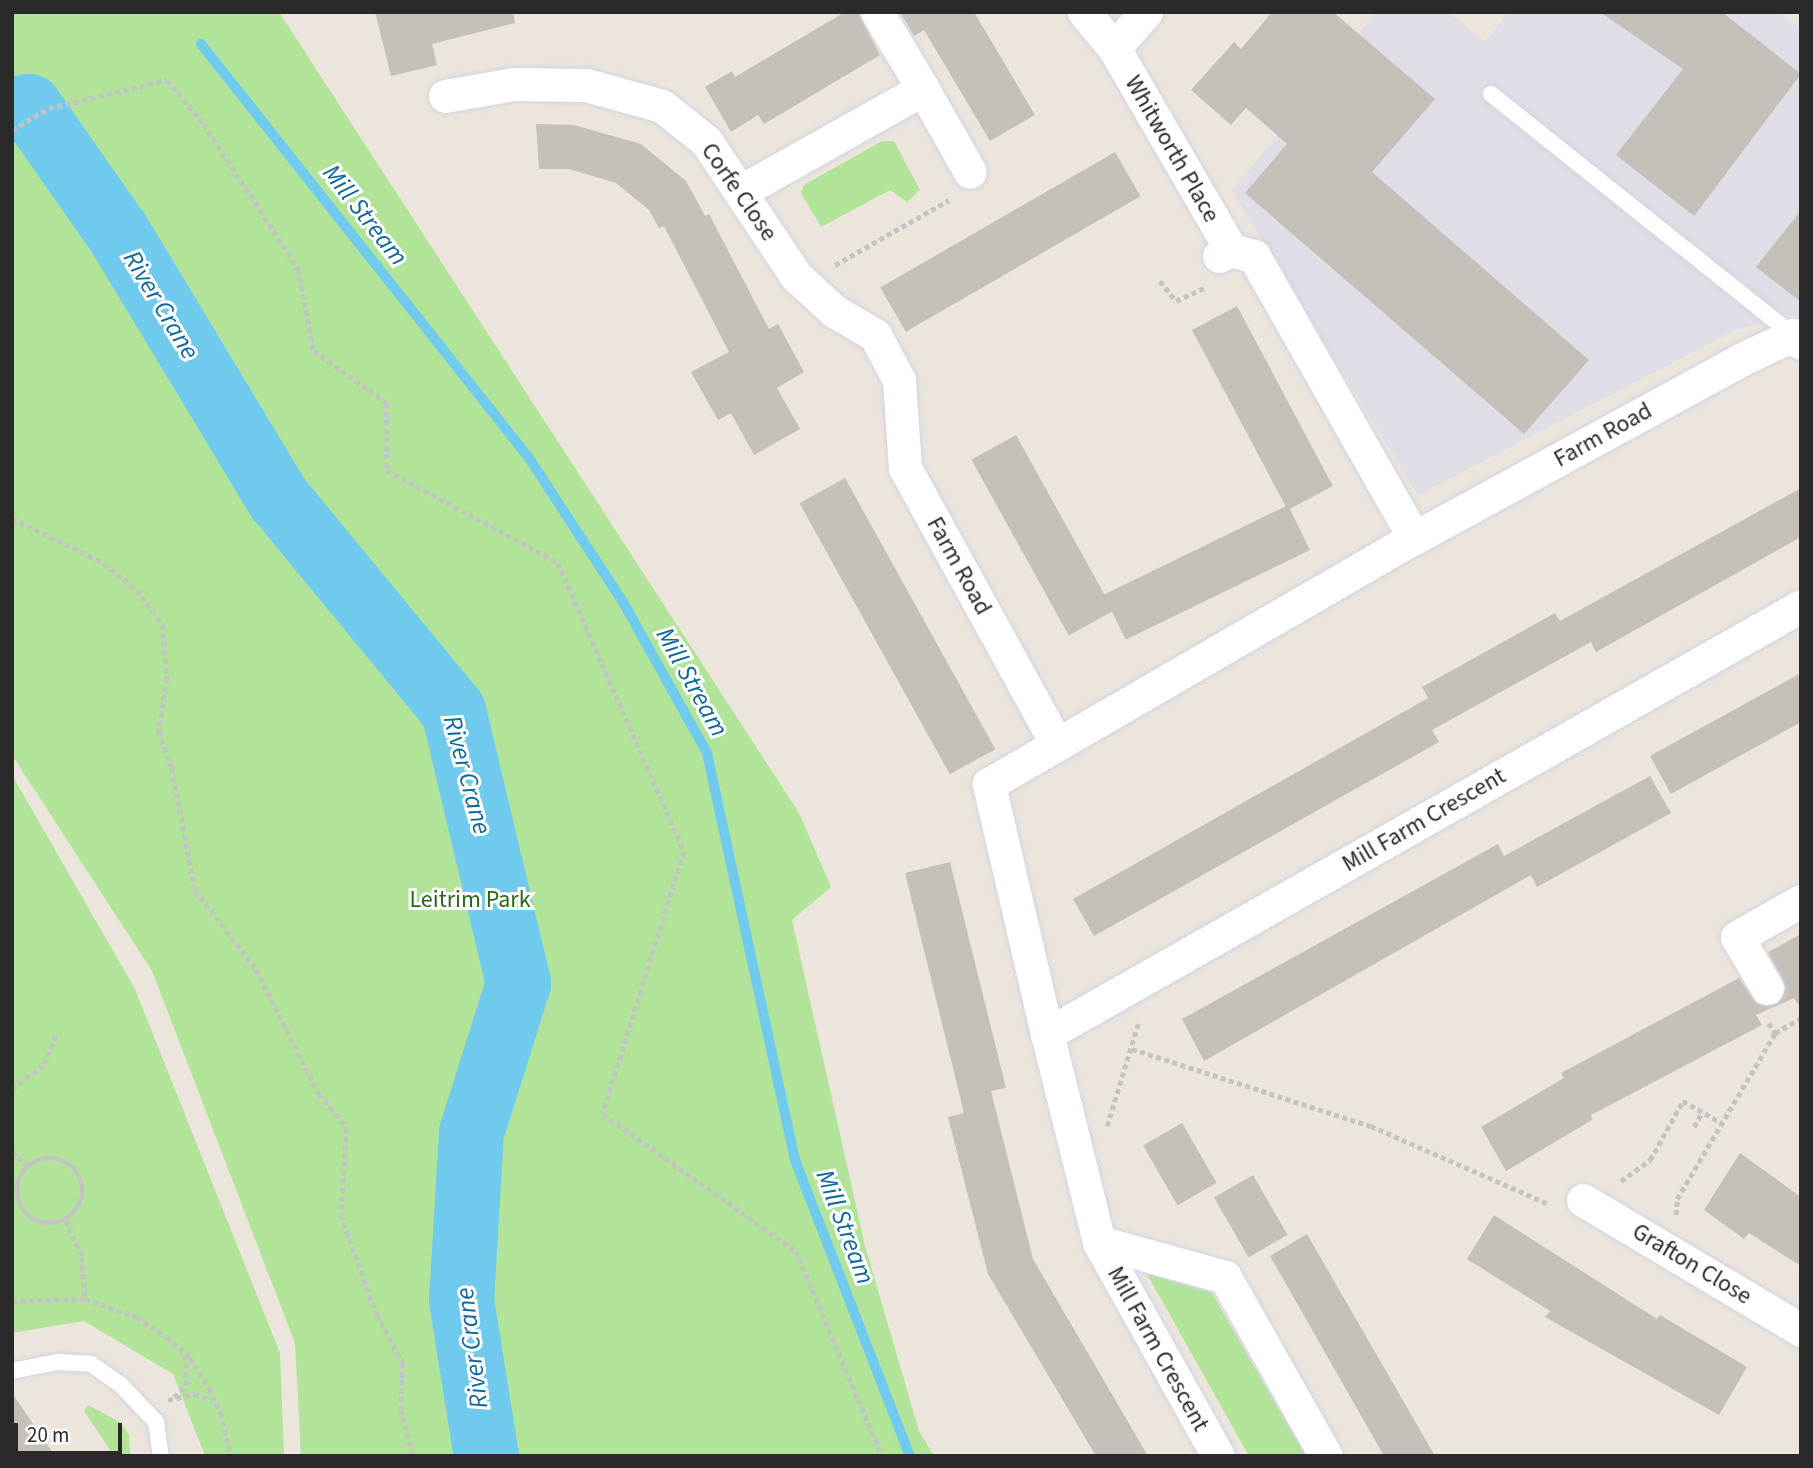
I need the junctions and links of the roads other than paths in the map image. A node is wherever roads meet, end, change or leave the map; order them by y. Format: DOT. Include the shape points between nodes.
graph roads {
  1 [pos="877,12"];
  2 [pos="1084,12"];
  3 [pos="1146,12"];
  4 [pos="1114,48"];
  5 [pos="923,89"];
  6 [pos="1491,94"];
  7 [pos="446,96"];
  8 [pos="964,183"];
  9 [pos="743,190"];
  10 [pos="1797,339"];
  11 [pos="899,380"];
  12 [pos="1414,538"];
  13 [pos="1801,607"];
  14 [pos="1055,741"];
  15 [pos="989,784"];
  16 [pos="1801,901"];
  17 [pos="1767,988"];
  18 [pos="1047,1034"];
  19 [pos="1583,1200"];
  20 [pos="1099,1242"];
  21 [pos="1801,1330"];
  22 [pos="12,1371"];
  23 [pos="161,1456"];
  24 [pos="1218,1456"];
  25 [pos="1326,1456"];
  1 -- 5 [label="street"];
  2 -- 4 [label="street, Whitworth Place"];
  3 -- 4 [label="street, Whitworth Place"];
  4 -- 12 [label="street, Whitworth Place" via="1225,253 1254,256"];
  5 -- 8 [label="street"];
  5 -- 9 [label="street"];
  6 -- 10 [label="lane"];
  7 -- 9 [label="street, Corfe Close" via="514,84 586,85 662,106 706,141"];
  9 -- 11 [label="street, Corfe Close" via="804,283 834,311 875,335"];
  10 -- 12 [label="street, Farm Road"];
  11 -- 14 [label="street, Farm Road" via="905,468"];
  12 -- 14 [label="street, Farm Road"];
  13 -- 18 [label="street, Mill Farm Crescent"];
  14 -- 15 [label="street, Farm Road"];
  15 -- 18 [label="street, Mill Farm Crescent"];
  16 -- 17 [label="street" via="1737,937"];
  18 -- 20 [label="street, Mill Farm Crescent"];
  19 -- 21 [label="street, Grafton Close"];
  20 -- 24 [label="street, Mill Farm Crescent"];
  20 -- 25 [label="street, Mill Farm Crescent" via="1225,1277"];
  22 -- 23 [label="lane" via="58,1362 92,1364 156,1422"];
}
